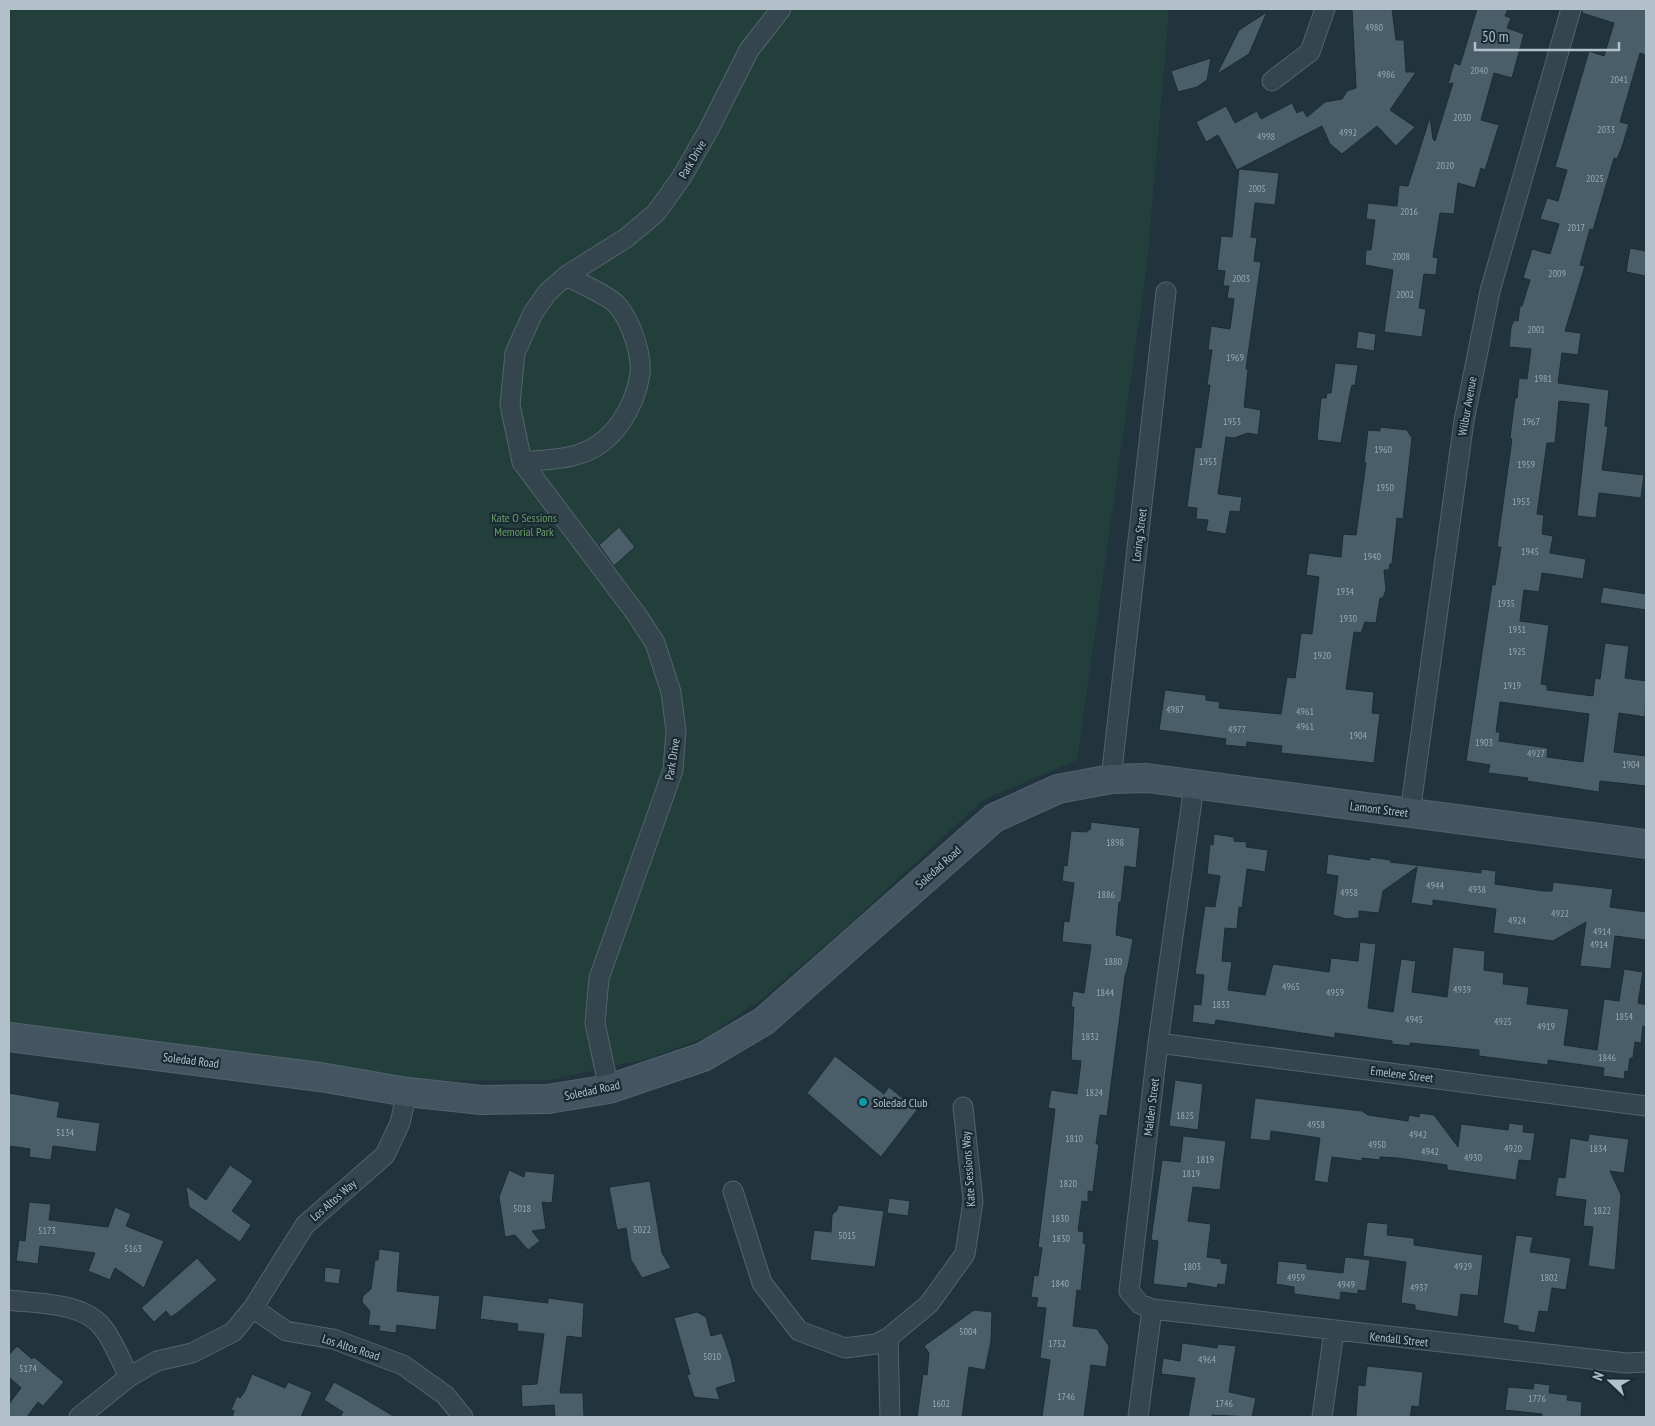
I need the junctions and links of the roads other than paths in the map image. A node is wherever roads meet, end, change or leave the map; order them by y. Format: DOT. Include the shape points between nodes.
graph roads {
  1 [pos="781,9"];
  2 [pos="1325,9"];
  3 [pos="1571,9"];
  4 [pos="1272,81"];
  5 [pos="566,276"];
  6 [pos="1166,292"];
  7 [pos="522,462"];
  8 [pos="1111,779"];
  9 [pos="1194,786"];
  10 [pos="1410,813"];
  11 [pos="1646,844"];
  12 [pos="9,1037"];
  13 [pos="1158,1043"];
  14 [pos="609,1089"];
  15 [pos="407,1092"];
  16 [pos="1646,1106"];
  17 [pos="963,1107"];
  18 [pos="732,1191"];
  19 [pos="9,1300"];
  20 [pos="253,1308"];
  21 [pos="1152,1309"];
  22 [pos="1334,1332"];
  23 [pos="888,1338"];
  24 [pos="1646,1362"];
  25 [pos="129,1376"];
  26 [pos="79,1417"];
  27 [pos="463,1417"];
  28 [pos="890,1417"];
  29 [pos="1138,1417"];
  30 [pos="1322,1417"];
  1 -- 5 [label="street, Park Drive" via="749,50 686,170 656,212 626,238"];
  2 -- 4 [label="street" via="1310,52"];
  3 -- 10 [label="street, Wilbur Avenue" via="1486,310 1464,421"];
  5 -- 7 [label="street, Park Drive" via="547,292 533,313 515,353 510,405"];
  5 -- 7 [label="street" via="618,305 631,331 640,373 624,417 614,433 600,444 582,454"];
  6 -- 8 [label="street, Loring Street"];
  7 -- 14 [label="street, Park Drive" via="655,643 672,701 676,731 673,770 598,978 595,1023"];
  8 -- 9 [label="street, Lamont Street" via="1147,778"];
  8 -- 14 [label="street, Soledad Road" via="1058,789 994,818 764,1021 702,1056"];
  9 -- 10 [label="street, Lamont Street"];
  9 -- 13 [label="street, Malden Street"];
  10 -- 11 [label="street, Lamont Street"];
  12 -- 15 [label="street, Soledad Road" via="310,1076"];
  13 -- 16 [label="street, Emelene Street"];
  13 -- 21 [label="street, Malden Street" via="1129,1291 1140,1304"];
  14 -- 15 [label="street, Soledad Road" via="548,1099 482,1100"];
  15 -- 20 [label="street, Los Altos Way" via="400,1123 385,1155 305,1225"];
  17 -- 23 [label="street, Kate Sessions Way" via="973,1201 965,1254 929,1304"];
  18 -- 23 [label="street, Kate Sessions Way" via="762,1283 799,1331 846,1348 876,1344"];
  19 -- 25 [label="street" via="69,1308 89,1316 103,1328"];
  20 -- 25 [label="street" via="233,1332 192,1353 157,1361"];
  20 -- 27 [label="street, Los Altos Road" via="286,1331 333,1339 403,1364 445,1395"];
  21 -- 22 [label="street, Kendall Street"];
  21 -- 29 [label="street"];
  22 -- 24 [label="street, Kendall Street" via="1626,1363"];
  22 -- 30 [label="street"];
  23 -- 28 [label="street"];
  25 -- 26 [label="street"];
}
